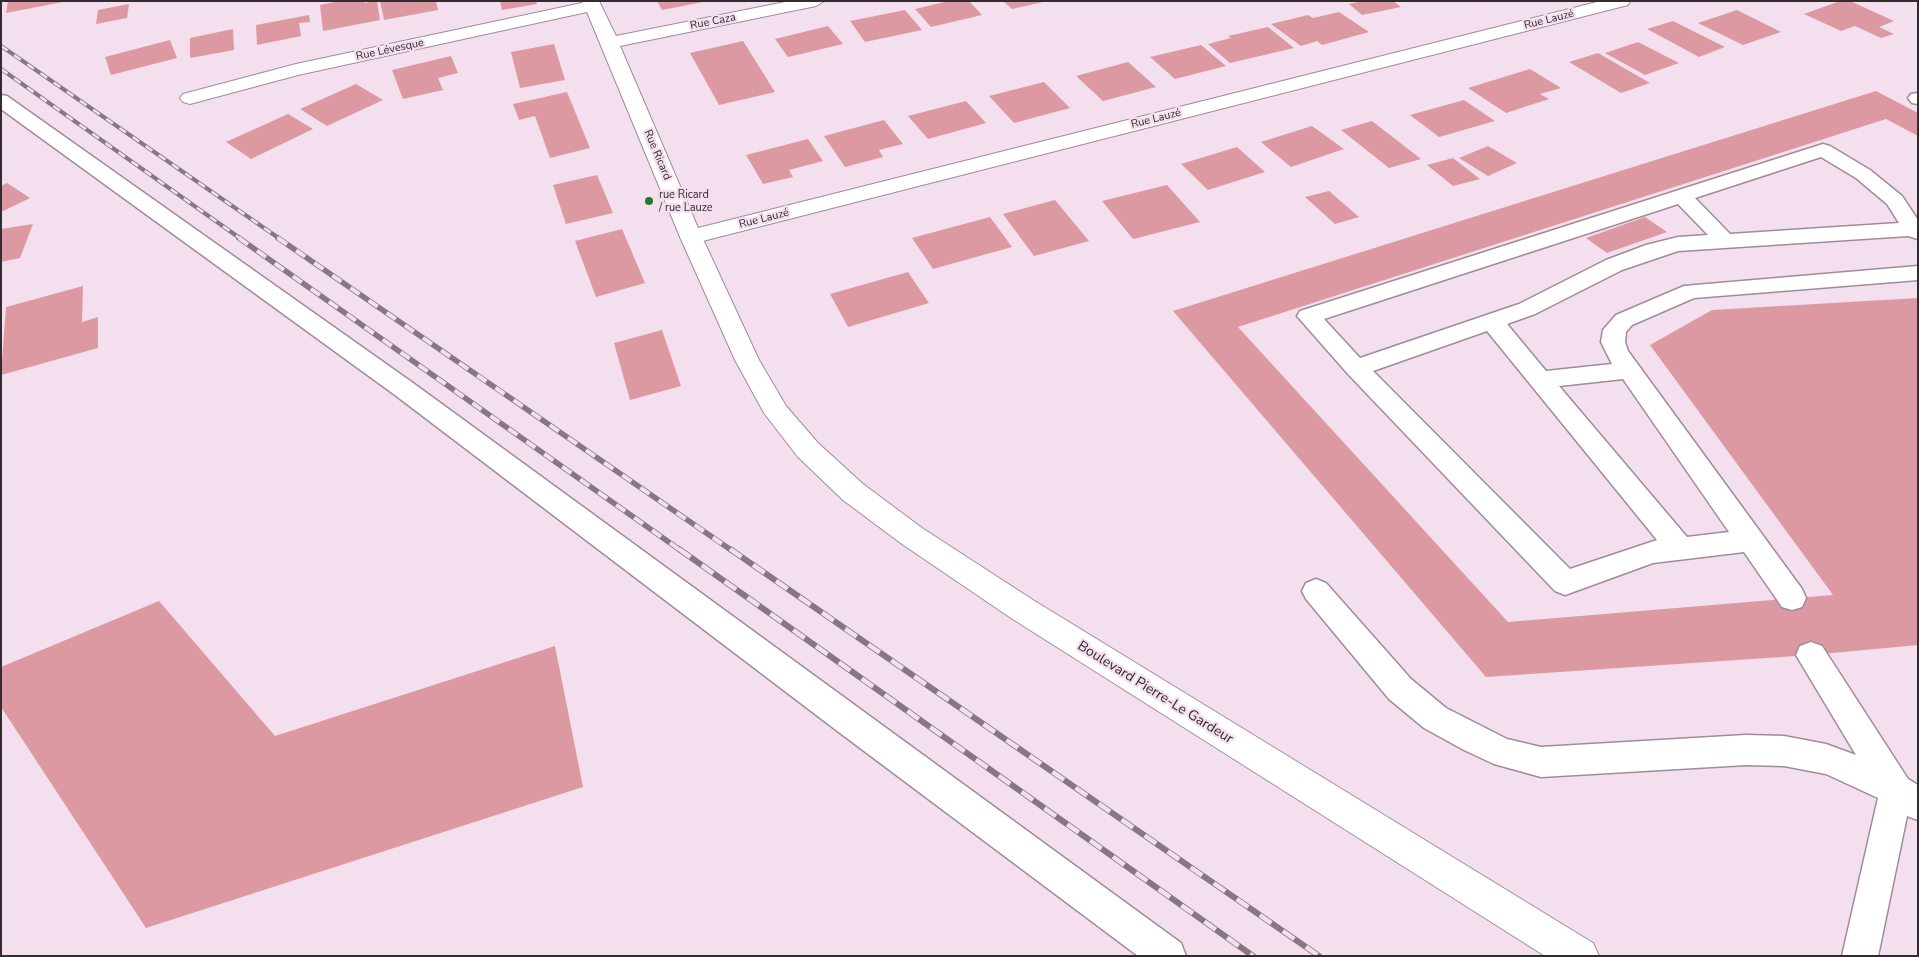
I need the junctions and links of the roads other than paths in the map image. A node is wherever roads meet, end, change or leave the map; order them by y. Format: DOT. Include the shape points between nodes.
graph roads {
  1 [pos="816,1"];
  2 [pos="1622,1"];
  3 [pos="591,4"];
  4 [pos="610,43"];
  5 [pos="190,98"];
  6 [pos="1,100"];
  7 [pos="1681,195"];
  8 [pos="1916,229"];
  9 [pos="691,237"];
  10 [pos="1725,241"];
  11 [pos="1918,273"];
  12 [pos="1491,321"];
  13 [pos="1356,368"];
  14 [pos="1630,370"];
  15 [pos="1540,380"];
  16 [pos="763,390"];
  17 [pos="1751,540"];
  18 [pos="1679,547"];
  19 [pos="1316,591"];
  20 [pos="1792,598"];
  21 [pos="1811,654"];
  22 [pos="1907,797"];
  23 [pos="1168,956"];
  24 [pos="1580,956"];
  25 [pos="1860,956"];
  1 -- 4 [label="street, Rue Caza"];
  2 -- 9 [label="street, Rue Lauzé"];
  3 -- 4 [label="street, Rue Ricard"];
  3 -- 5 [label="street, Rue Lévesque" via="296,70"];
  4 -- 9 [label="street, Rue Ricard"];
  6 -- 23 [label="lane" via="404,389"];
  7 -- 8 [label="lane" via="1823,150 1863,174 1895,200"];
  7 -- 10 [label="lane"];
  7 -- 13 [label="lane" via="1308,316"];
  8 -- 10 [label="lane"];
  9 -- 16 [label="street, Rue Ricard"];
  10 -- 12 [label="lane" via="1678,244 1654,250 1614,265 1527,309"];
  11 -- 14 [label="lane" via="1692,291 1674,297 1624,320 1616,330 1613,342"];
  12 -- 13 [label="lane"];
  12 -- 15 [label="lane"];
  13 -- 18 [label="lane" via="1564,583 1652,552"];
  14 -- 15 [label="lane"];
  14 -- 17 [label="lane"];
  15 -- 18 [label="lane"];
  16 -- 24 [label="street, Boulevard Pierre-Le Gardeur" via="790,431 828,470 877,512 1201,722"];
  17 -- 18 [label="lane"];
  17 -- 20 [label="lane"];
  19 -- 22 [label="lane" via="1400,689 1451,727 1505,753 1541,762 1746,750 1784,751 1826,758"];
  21 -- 22 [label="lane"];
  22 -- 25 [label="lane"];
}
